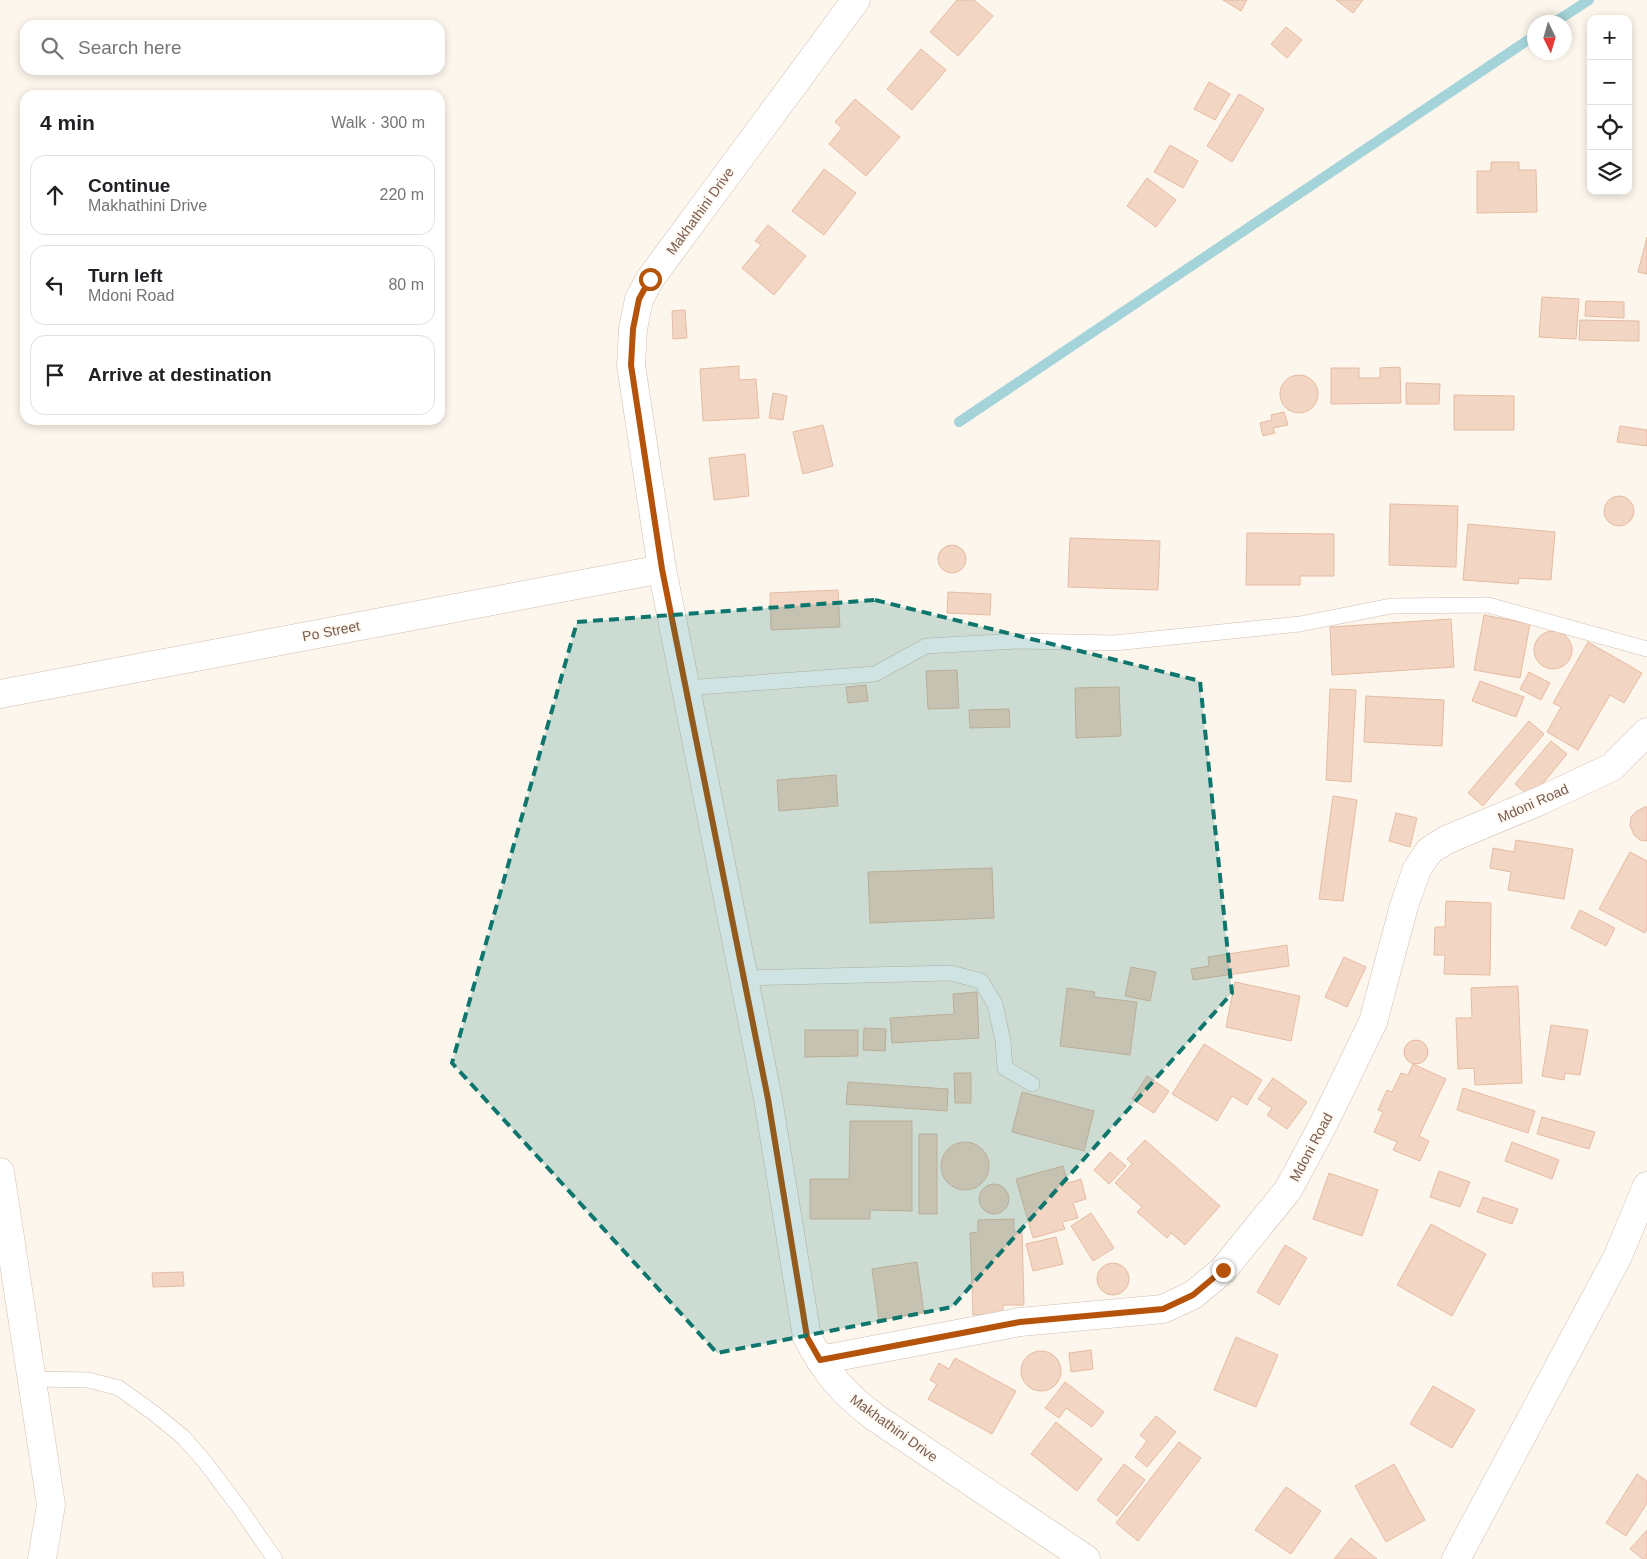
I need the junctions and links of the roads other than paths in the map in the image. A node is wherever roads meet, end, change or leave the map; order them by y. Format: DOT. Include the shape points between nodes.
graph roads {
  1 [pos="856,0"];
  2 [pos="662,569"];
  3 [pos="1647,650"];
  4 [pos="686,688"];
  5 [pos="0,694"];
  6 [pos="1647,732"];
  7 [pos="745,978"];
  8 [pos="1032,1084"];
  9 [pos="0,1172"];
  10 [pos="1647,1186"];
  11 [pos="820,1360"];
  12 [pos="33,1379"];
  13 [pos="42,1559"];
  14 [pos="275,1559"];
  15 [pos="1086,1559"];
  16 [pos="1456,1559"];
  1 -- 2 [label="street, Makhathini Drive" via="650,279 639,299 631,365"];
  2 -- 4 [label="street, Makhathini Drive"];
  2 -- 5 [label="street, Po Street"];
  3 -- 4 [label="lane" via="1488,605 1392,606 1300,624 1114,643 1020,641 926,646 875,674"];
  4 -- 7 [label="street, Makhathini Drive"];
  6 -- 11 [label="street, Mdoni Road" via="1612,767 1446,840 1429,851 1417,869 1404,906 1373,1022 1326,1121 1288,1190 1223,1270 1193,1295 1163,1309 1020,1322"];
  7 -- 8 [label="lane" via="951,973 981,981 995,1004 1005,1068"];
  7 -- 11 [label="street, Makhathini Drive" via="807,1337"];
  9 -- 12 [label="street"];
  10 -- 16 [label="street" via="1617,1258"];
  11 -- 15 [label="street, Makhathini Drive" via="853,1401"];
  12 -- 13 [label="street" via="51,1505"];
  12 -- 14 [label="lane" via="88,1380 119,1388 155,1414 183,1437 204,1462"];
}
